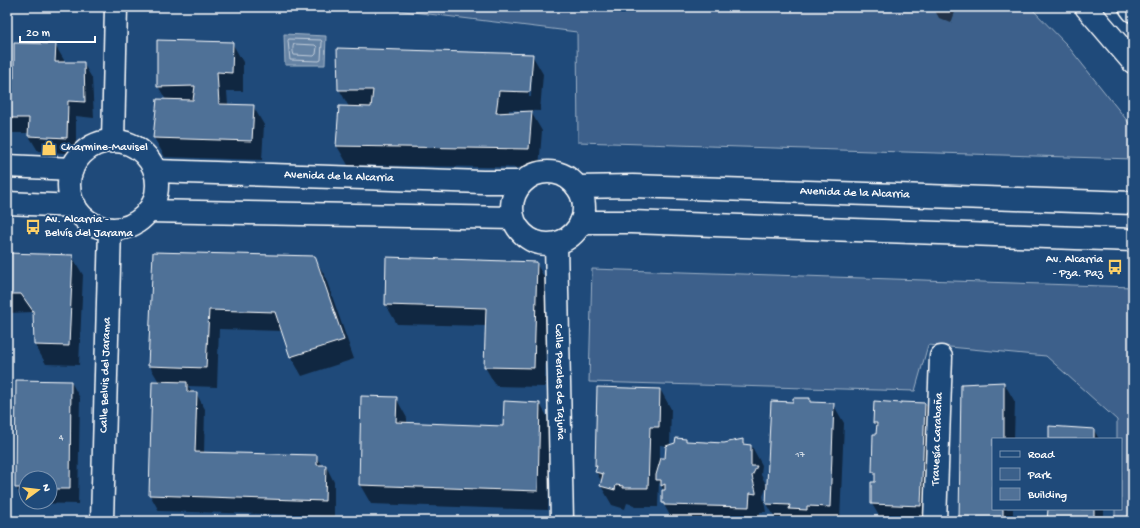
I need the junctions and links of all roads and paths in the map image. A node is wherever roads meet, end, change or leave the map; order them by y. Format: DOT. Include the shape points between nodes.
graph roads {
  1 [pos="116,7"];
  2 [pos="1086,7"];
  3 [pos="1130,7"];
  4 [pos="1133,11"];
  5 [pos="1133,62"];
  6 [pos="113,141"];
  7 [pos="7,166"];
  8 [pos="72,169"];
  9 [pos="155,171"];
  10 [pos="523,182"];
  11 [pos="577,187"];
  12 [pos="7,203"];
  13 [pos="1133,203"];
  14 [pos="74,206"];
  15 [pos="148,211"];
  16 [pos="513,218"];
  17 [pos="581,222"];
  18 [pos="110,229"];
  19 [pos="1133,240"];
  20 [pos="556,244"];
  21 [pos="941,357"];
  22 [pos="102,521"];
  23 [pos="562,521"];
  24 [pos="935,521"];
  1 -- 6 [label="street"];
  2 -- 5 [label="street"];
  3 -- 4 [label="street"];
  6 -- 8 [label="street" via="88,148"];
  6 -- 9 [label="street" via="127,143 139,149 149,159"];
  7 -- 8 [label="street"];
  8 -- 14 [label="street" via="70,194"];
  9 -- 10 [label="street, Avenida de la Alcarria"];
  9 -- 15 [label="street" via="157,192"];
  10 -- 11 [label="street, Avenida de la Alcarria" via="547,172 564,176"];
  10 -- 16 [label="street" via="513,199"];
  11 -- 13 [label="street, Avenida de la Alcarria" via="641,186"];
  11 -- 17 [label="street" via="584,204"];
  12 -- 14 [label="street"];
  14 -- 18 [label="street" via="90,222"];
  15 -- 16 [label="street"];
  15 -- 18 [label="street" via="132,225"];
  16 -- 20 [label="street" via="522,234 529,239 538,243"];
  17 -- 19 [label="street" via="647,222"];
  17 -- 20 [label="street" via="574,234"];
  18 -- 22 [label="street, Calle Belvis del Jarama"];
  20 -- 23 [label="street, Calle Perales de Tajuña"];
  21 -- 24 [label="street, Travesía Carabaña"];
}
